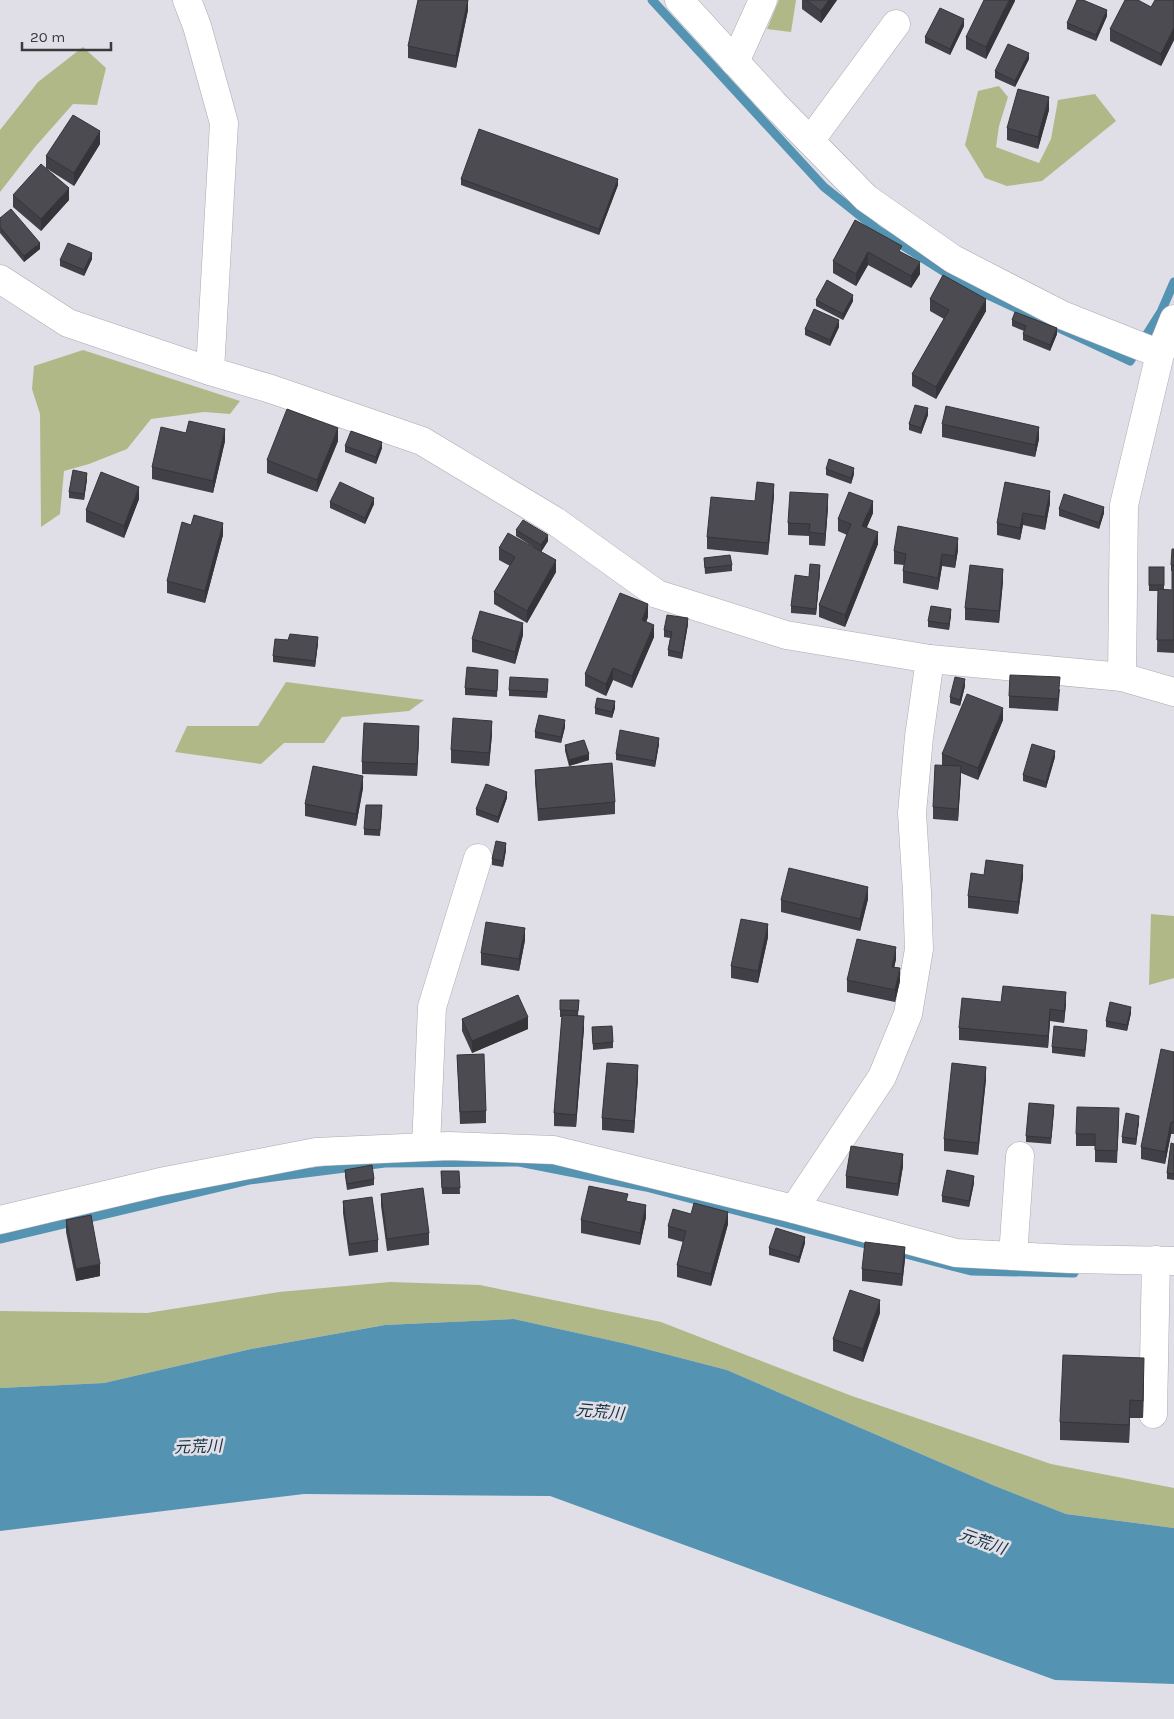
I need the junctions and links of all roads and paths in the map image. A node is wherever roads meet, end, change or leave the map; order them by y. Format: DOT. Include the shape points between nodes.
graph roads {
  1 [pos="187,0"];
  2 [pos="678,0"];
  3 [pos="763,0"];
  4 [pos="896,24"];
  5 [pos="735,62"];
  6 [pos="810,141"];
  7 [pos="0,279"];
  8 [pos="1174,319"];
  9 [pos="1160,354"];
  10 [pos="210,370"];
  11 [pos="930,659"];
  12 [pos="1122,677"];
  13 [pos="1174,692"];
  14 [pos="478,858"];
  15 [pos="426,1147"];
  16 [pos="1020,1156"];
  17 [pos="794,1209"];
  18 [pos="0,1220"];
  19 [pos="1013,1256"];
  20 [pos="1165,1261"];
  21 [pos="1153,1414"];
  1 -- 10 [label="street" via="224,124"];
  2 -- 5 [label="street"];
  3 -- 5 [label="street"];
  4 -- 6 [label="street"];
  5 -- 6 [label="street"];
  6 -- 9 [label="street" via="866,198 954,259 1062,315"];
  7 -- 10 [label="street" via="68,323"];
  8 -- 9 [label="street"];
  9 -- 12 [label="street" via="1124,505"];
  10 -- 11 [label="street" via="422,441 555,521 657,594 786,636"];
  11 -- 12 [label="street"];
  11 -- 17 [label="street" via="912,813 919,949 908,1014 882,1077"];
  12 -- 13 [label="street"];
  14 -- 15 [label="street" via="432,1007"];
  15 -- 17 [label="street" via="554,1150"];
  15 -- 18 [label="street" via="316,1152 160,1182"];
  16 -- 19 [label="street"];
  17 -- 19 [label="street" via="956,1253"];
  19 -- 20 [label="street"];
  20 -- 21 [label="street"];
}
